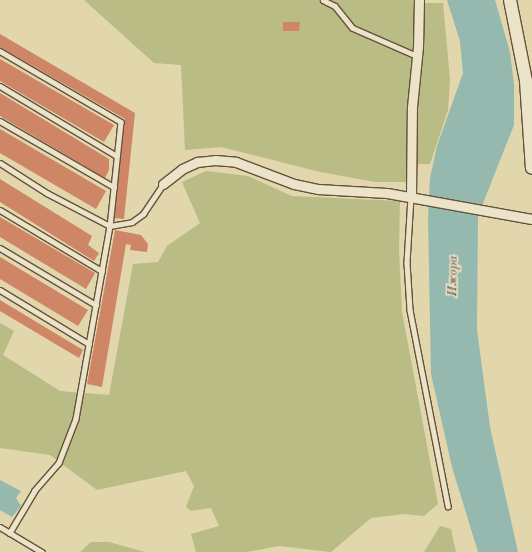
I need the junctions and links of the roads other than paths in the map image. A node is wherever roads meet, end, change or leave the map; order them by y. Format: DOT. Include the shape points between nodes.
graph roads {
  1 [pos="323,0"];
  2 [pos="334,0"];
  3 [pos="419,0"];
  4 [pos="510,0"];
  5 [pos="335,6"];
  6 [pos="0,50"];
  7 [pos="417,56"];
  8 [pos="0,86"];
  9 [pos="530,111"];
  10 [pos="0,122"];
  11 [pos="117,156"];
  12 [pos="0,163"];
  13 [pos="532,168"];
  14 [pos="163,184"];
  15 [pos="114,187"];
  16 [pos="410,197"];
  17 [pos="0,210"];
  18 [pos="532,219"];
  19 [pos="110,226"];
  20 [pos="0,248"];
  21 [pos="102,271"];
  22 [pos="0,290"];
  23 [pos="96,305"];
  24 [pos="89,344"];
  25 [pos="448,506"];
  26 [pos="0,527"];
  27 [pos="10,533"];
  28 [pos="42,552"];
  1 -- 5 [label="lane"];
  2 -- 5 [label="lane"];
  3 -- 7 [label="street"];
  4 -- 9 [label="main road"];
  5 -- 7 [label="lane" via="353,28"];
  6 -- 11 [label="lane" via="121,122"];
  7 -- 16 [label="street" via="412,107"];
  8 -- 11 [label="lane"];
  9 -- 13 [label="main road"];
  10 -- 15 [label="lane"];
  11 -- 15 [label="lane"];
  12 -- 19 [label="lane" via="48,193"];
  14 -- 16 [label="street" via="182,169 197,162 215,160 243,164 294,184 318,189"];
  14 -- 19 [label="lane" via="143,214 132,222"];
  15 -- 19 [label="lane"];
  16 -- 18 [label="street"];
  16 -- 25 [label="lane" via="407,263 410,310"];
  17 -- 21 [label="lane"];
  19 -- 21 [label="lane"];
  20 -- 23 [label="lane"];
  21 -- 23 [label="lane"];
  22 -- 24 [label="lane"];
  23 -- 24 [label="lane"];
  24 -- 27 [label="lane" via="76,419 66,452 35,491"];
  26 -- 27 [label="lane"];
  27 -- 28 [label="lane"];
}
